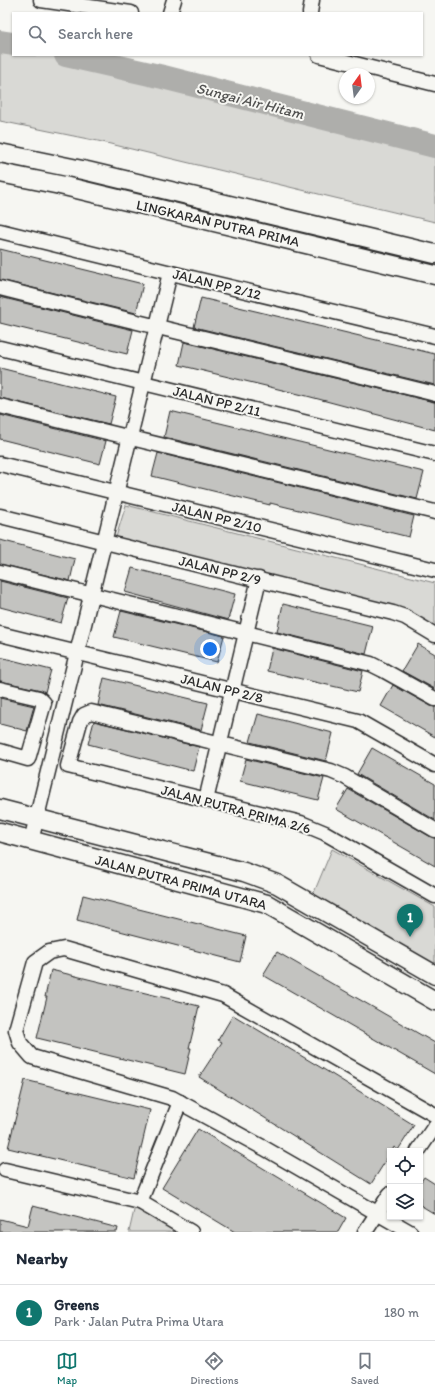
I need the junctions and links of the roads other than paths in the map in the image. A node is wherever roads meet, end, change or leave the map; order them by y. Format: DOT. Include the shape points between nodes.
graph roads {
  1 [pos="41,0"];
  2 [pos="174,0"];
  3 [pos="312,0"];
  4 [pos="88,3"];
  5 [pos="127,12"];
  6 [pos="170,12"];
  7 [pos="310,12"];
  8 [pos="323,56"];
  9 [pos="435,84"];
  10 [pos="0,153"];
  11 [pos="0,172"];
  12 [pos="0,230"];
  13 [pos="435,254"];
  14 [pos="170,273"];
  15 [pos="435,275"];
  16 [pos="0,288"];
  17 [pos="157,328"];
  18 [pos="435,336"];
  19 [pos="0,348"];
  20 [pos="143,383"];
  21 [pos="435,394"];
  22 [pos="0,406"];
  23 [pos="130,438"];
  24 [pos="435,454"];
  25 [pos="0,464"];
  26 [pos="116,493"];
  27 [pos="435,512"];
  28 [pos="0,516"];
  29 [pos="104,541"];
  30 [pos="435,570"];
  31 [pos="0,572"];
  32 [pos="259,579"];
  33 [pos="92,594"];
  34 [pos="246,633"];
  35 [pos="0,634"];
  36 [pos="435,635"];
  37 [pos="77,653"];
  38 [pos="0,689"];
  39 [pos="232,690"];
  40 [pos="435,699"];
  41 [pos="219,744"];
  42 [pos="0,751"];
  43 [pos="435,765"];
  44 [pos="206,800"];
  45 [pos="0,809"];
  46 [pos="36,819"];
  47 [pos="435,830"];
  48 [pos="0,832"];
  49 [pos="30,841"];
  50 [pos="435,896"];
  51 [pos="435,975"];
  52 [pos="435,1001"];
  53 [pos="180,1102"];
  54 [pos="435,1115"];
  55 [pos="435,1126"];
  56 [pos="420,1148"];
  57 [pos="5,1170"];
  58 [pos="387,1198"];
  59 [pos="140,1202"];
  60 [pos="377,1213"];
  61 [pos="191,1232"];
  62 [pos="365,1232"];
  63 [pos="410,1232"];
  1 -- 4 [label="street"];
  2 -- 6 [label="street"];
  3 -- 7 [label="street"];
  4 -- 5 [label="street"];
  8 -- 9 [label="street"];
  10 -- 13 [label="main road, LINGKARAN PUTRA PRIMA"];
  11 -- 15 [label="main road, LINGKARAN PUTRA PRIMA"];
  12 -- 14 [label="street, JALAN PP 2/12"];
  14 -- 17 [label="street"];
  14 -- 18 [label="street, JALAN PP 2/12"];
  16 -- 17 [label="street"];
  17 -- 20 [label="street"];
  17 -- 21 [label="street"];
  19 -- 20 [label="street, JALAN PP 2/11"];
  20 -- 23 [label="street"];
  20 -- 24 [label="street, JALAN PP 2/11"];
  22 -- 23 [label="street"];
  23 -- 26 [label="street"];
  23 -- 27 [label="street"];
  25 -- 26 [label="street, JALAN PP 2/10"];
  26 -- 29 [label="street"];
  26 -- 30 [label="street, JALAN PP 2/10"];
  28 -- 29 [label="street, JALAN PP 2/9"];
  29 -- 32 [label="street, JALAN PP 2/9"];
  29 -- 33 [label="street"];
  31 -- 33 [label="street"];
  32 -- 34 [label="street"];
  32 -- 36 [label="street, JALAN PP 2/9" via="393,613"];
  33 -- 34 [label="street"];
  33 -- 37 [label="street"];
  34 -- 39 [label="street"];
  34 -- 40 [label="street" via="371,664"];
  35 -- 37 [label="street, JALAN PP 2/8"];
  37 -- 39 [label="street, JALAN PP 2/8"];
  37 -- 46 [label="street"];
  38 -- 42 [label="street" via="39,698 44,703 28,759"];
  39 -- 41 [label="street"];
  39 -- 43 [label="street, JALAN PP 2/8" via="358,721"];
  41 -- 44 [label="street"];
  41 -- 44 [label="street, JALAN PUTRA PRIMA 2/6" via="91,712 80,722 68,766"];
  41 -- 47 [label="street" via="331,771"];
  44 -- 50 [label="street, JALAN PUTRA PRIMA 2/6" via="301,824 325,833"];
  45 -- 46 [label="main road, JALAN PUTRA PRIMA UTARA"];
  46 -- 49 [label="street"];
  46 -- 51 [label="main road, JALAN PUTRA PRIMA UTARA" via="244,872 277,884"];
  48 -- 49 [label="main road, JALAN PUTRA PRIMA UTARA"];
  49 -- 52 [label="main road, JALAN PUTRA PRIMA UTARA" via="267,904"];
  53 -- 54 [label="street" via="32,1057 20,1043 16,1030 35,962 49,952 64,949 223,995"];
  53 -- 59 [label="street"];
  53 -- 60 [label="street"];
  55 -- 56 [label="street"];
  57 -- 59 [label="street"];
  58 -- 60 [label="street"];
  59 -- 61 [label="street"];
  60 -- 62 [label="street"];
  60 -- 63 [label="street"];
}
